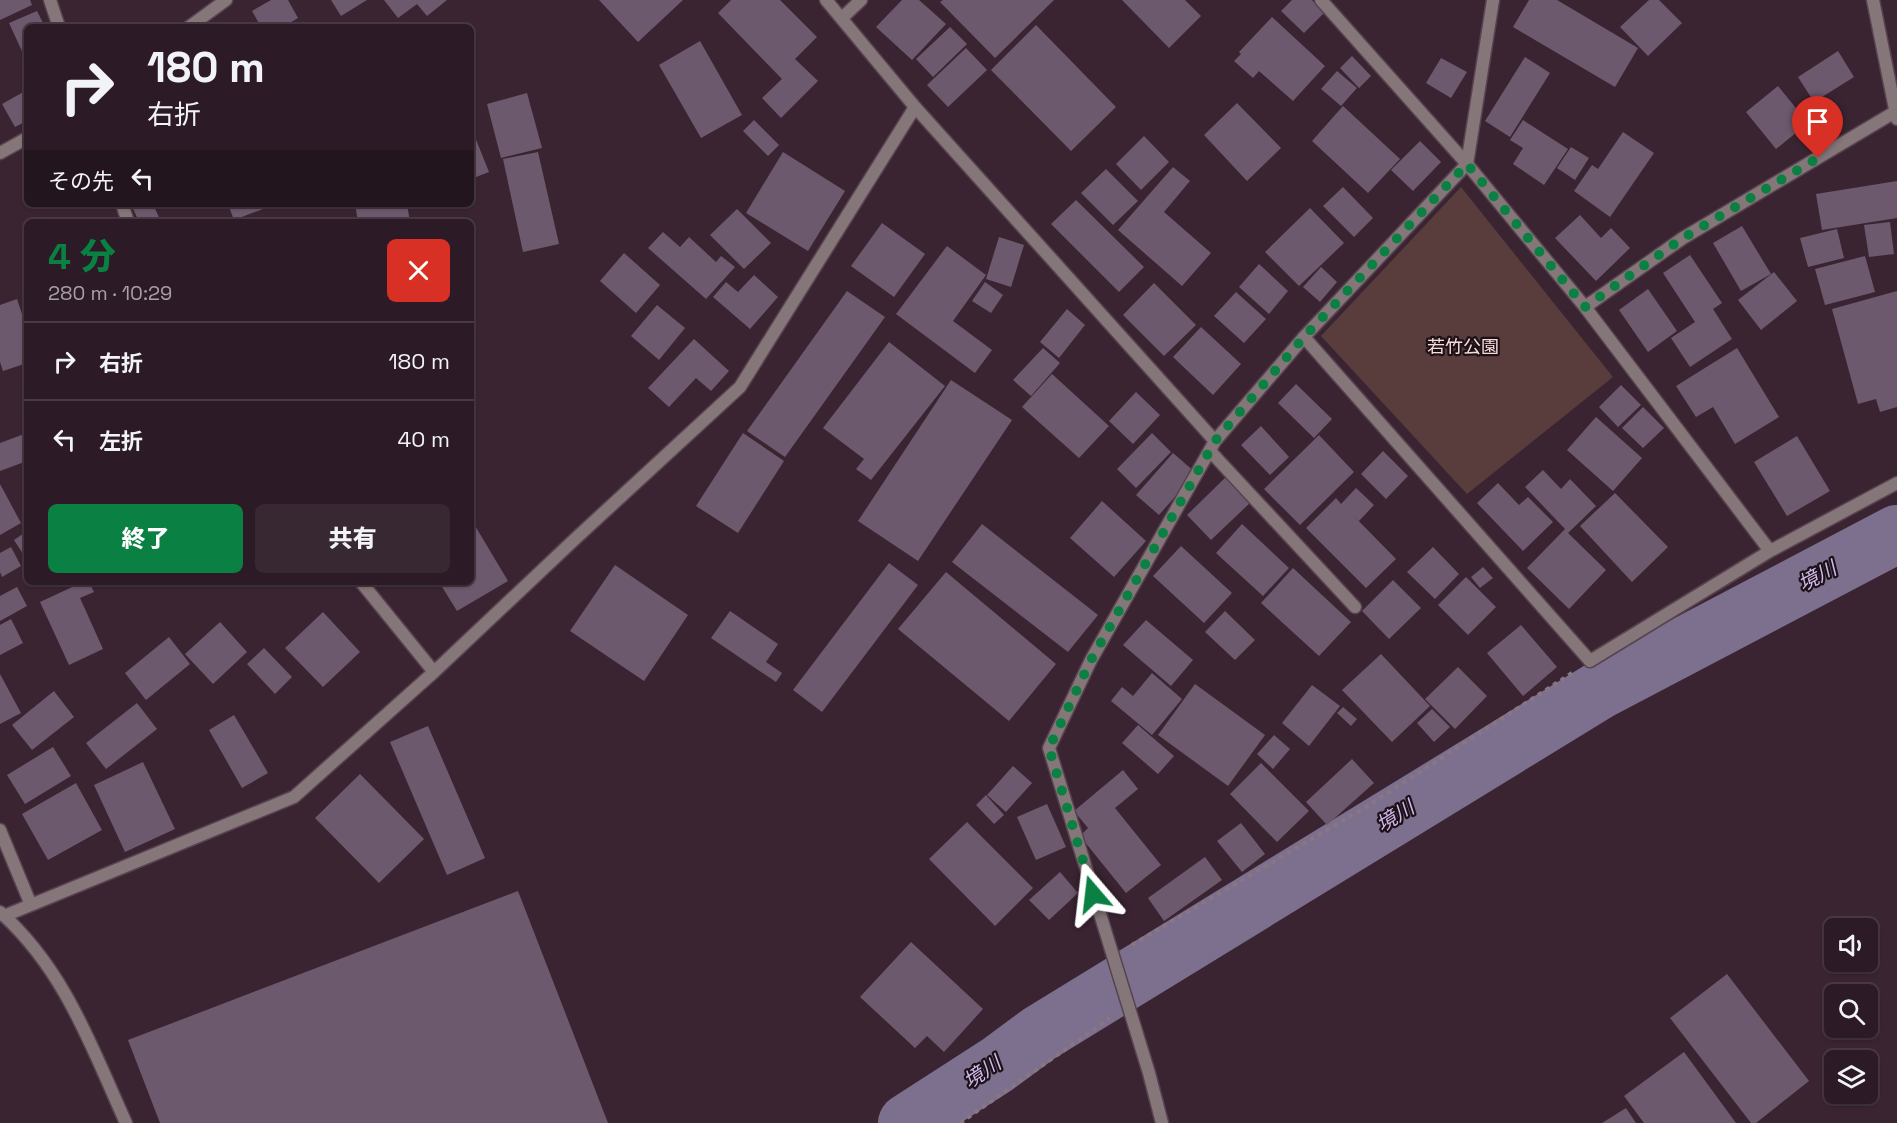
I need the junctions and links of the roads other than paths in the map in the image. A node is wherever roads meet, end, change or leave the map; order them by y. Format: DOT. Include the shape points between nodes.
graph roads {
  1 [pos="50,0"];
  2 [pos="226,0"];
  3 [pos="826,0"];
  4 [pos="861,0"];
  5 [pos="1321,0"];
  6 [pos="1493,0"];
  7 [pos="1873,0"];
  8 [pos="842,18"];
  9 [pos="58,24"];
  10 [pos="193,24"];
  11 [pos="915,107"];
  12 [pos="1896,116"];
  13 [pos="24,140"];
  14 [pos="0,153"];
  15 [pos="1467,164"];
  16 [pos="1585,307"];
  17 [pos="1304,337"];
  18 [pos="1213,446"];
  19 [pos="1897,483"];
  20 [pos="1770,551"];
  21 [pos="363,585"];
  22 [pos="1355,607"];
  23 [pos="434,672"];
  24 [pos="0,830"];
  25 [pos="31,905"];
  26 [pos="2,914"];
  27 [pos="126,1123"];
  28 [pos="1162,1123"];
  1 -- 9 [label="street"];
  2 -- 10 [label="street"];
  3 -- 8 [label="street"];
  4 -- 8 [label="street"];
  5 -- 15 [label="street"];
  6 -- 15 [label="street"];
  7 -- 12 [label="street"];
  8 -- 11 [label="street"];
  11 -- 18 [label="street"];
  11 -- 23 [label="street" via="740,387"];
  12 -- 16 [label="street" via="1683,238"];
  13 -- 14 [label="street"];
  15 -- 16 [label="street"];
  15 -- 17 [label="street"];
  16 -- 20 [label="street"];
  17 -- 18 [label="street"];
  17 -- 20 [label="street" via="1590,662"];
  18 -- 22 [label="street"];
  18 -- 28 [label="street" via="1091,660 1049,748"];
  19 -- 20 [label="street"];
  21 -- 23 [label="street"];
  23 -- 25 [label="street" via="294,797"];
  24 -- 25 [label="street"];
  25 -- 26 [label="street"];
  26 -- 27 [label="street" via="45,960 74,1007"];
}
